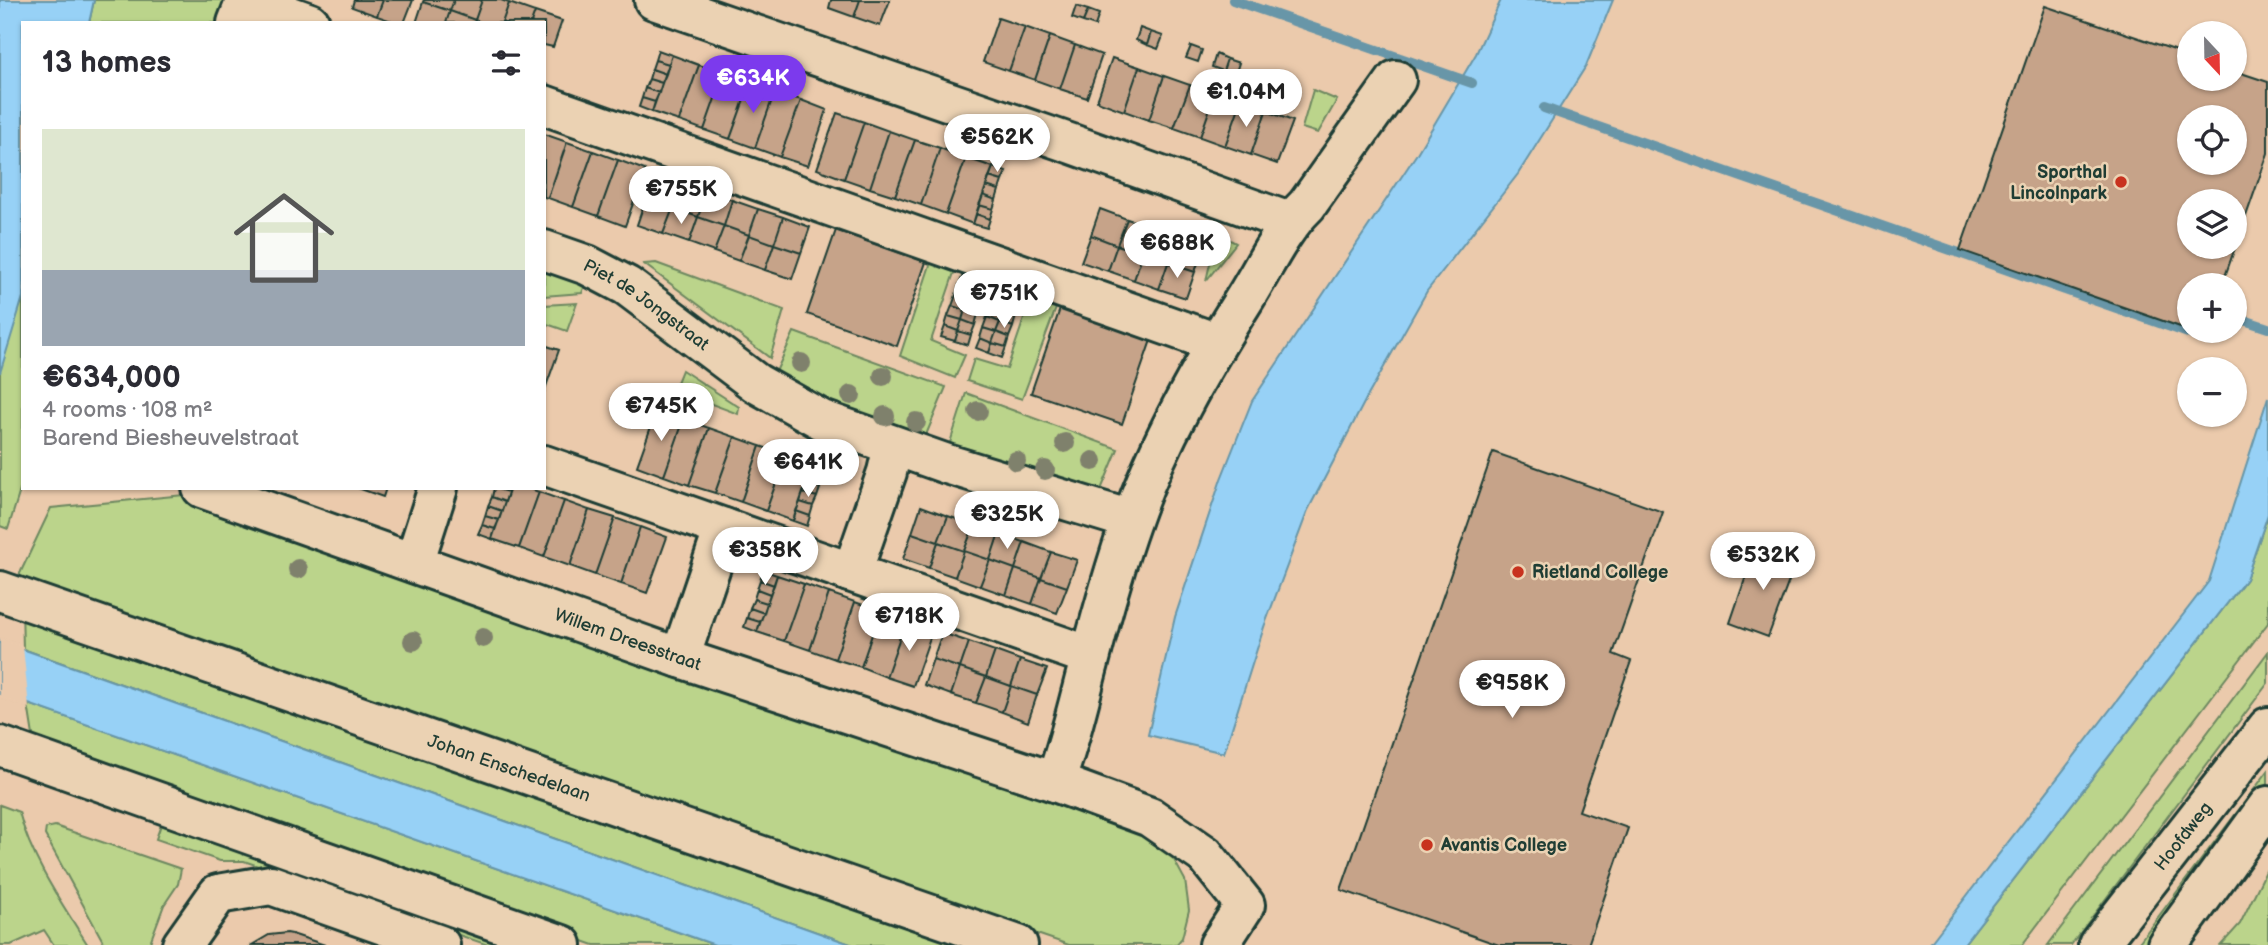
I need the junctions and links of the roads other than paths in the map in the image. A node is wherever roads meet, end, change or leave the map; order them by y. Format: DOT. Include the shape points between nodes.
graph roads {
  1 [pos="246,0"];
  2 [pos="654,0"];
  3 [pos="238,21"];
  4 [pos="304,21"];
  5 [pos="1396,80"];
  6 [pos="546,106"];
  7 [pos="1289,222"];
  8 [pos="546,251"];
  9 [pos="1217,343"];
  10 [pos="893,446"];
  11 [pos="546,466"];
  12 [pos="208,490"];
  13 [pos="437,490"];
  14 [pos="1131,520"];
  15 [pos="724,528"];
  16 [pos="414,564"];
  17 [pos="849,572"];
  18 [pos="0,591"];
  19 [pos="1090,656"];
  20 [pos="680,658"];
  21 [pos="2268,727"];
  22 [pos="0,746"];
  23 [pos="1055,782"];
  24 [pos="2268,806"];
  25 [pos="182,945"];
  26 [pos="440,945"];
  27 [pos="562,945"];
  28 [pos="1018,945"];
  29 [pos="1219,945"];
  30 [pos="2098,945"];
  31 [pos="2167,945"];
  1 -- 3 [label="street"];
  1 -- 4 [label="street"];
  2 -- 7 [label="street"];
  5 -- 7 [label="street" via="1307,205"];
  6 -- 9 [label="street"];
  7 -- 9 [label="street"];
  8 -- 10 [label="street, Piet de Jongstraat" via="627,286 759,386 822,420"];
  9 -- 14 [label="street" via="1157,457"];
  10 -- 14 [label="street, Piet de Jongstraat"];
  10 -- 17 [label="street"];
  11 -- 15 [label="street"];
  12 -- 16 [label="street, Willem Dreesstraat"];
  13 -- 16 [label="street"];
  14 -- 19 [label="street"];
  15 -- 17 [label="street"];
  15 -- 20 [label="street"];
  16 -- 20 [label="street, Willem Dreesstraat"];
  17 -- 19 [label="street"];
  18 -- 28 [label="street, Johan Enschedelaan"];
  19 -- 23 [label="street"];
  20 -- 23 [label="street, Willem Dreesstraat"];
  21 -- 30 [label="street, Hoofdweg"];
  22 -- 27 [label="street"];
  23 -- 29 [label="street, Willem Dreesstraat" via="1150,817 1205,855 1245,905"];
  24 -- 31 [label="street"];
  25 -- 26 [label="street" via="218,894 271,885"];
}
